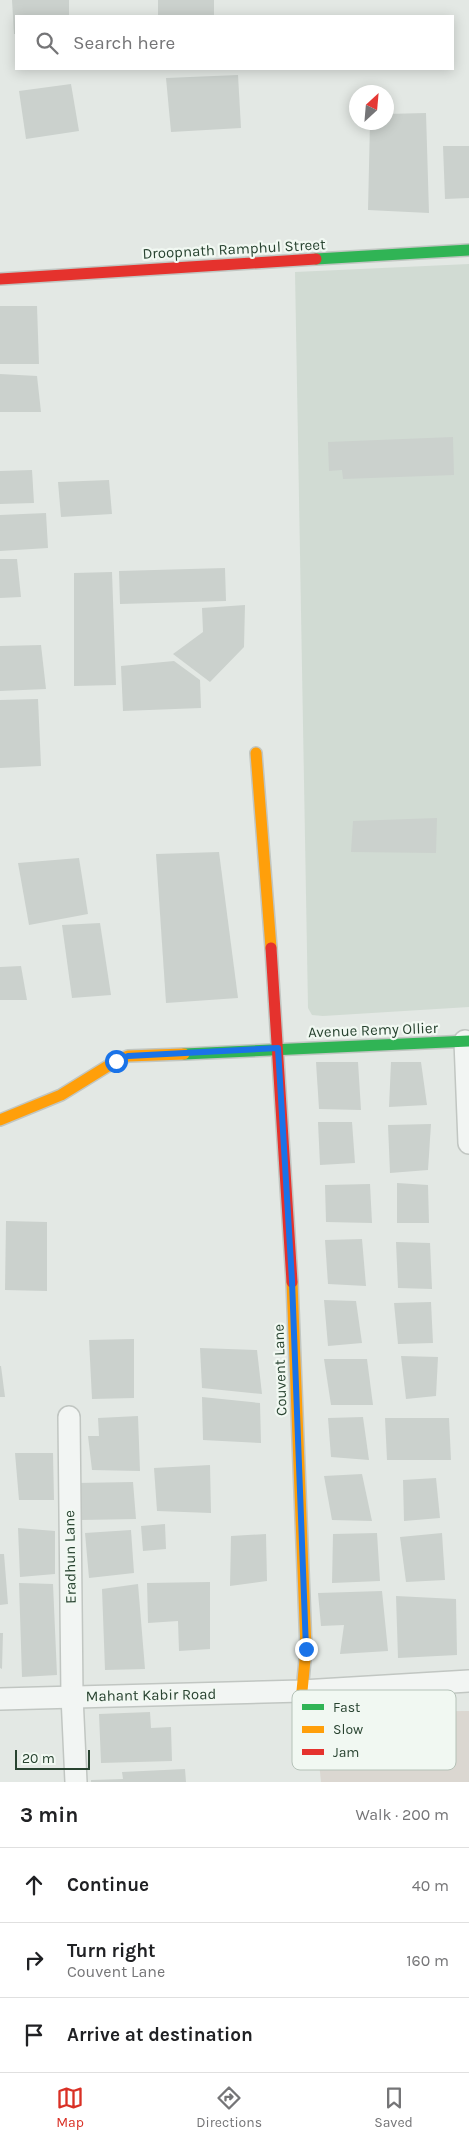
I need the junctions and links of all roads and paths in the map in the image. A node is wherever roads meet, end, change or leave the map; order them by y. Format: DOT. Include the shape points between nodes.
graph roads {
  1 [pos="469,250"];
  2 [pos="0,279"];
  3 [pos="256,753"];
  4 [pos="467,1041"];
  5 [pos="278,1048"];
  6 [pos="0,1120"];
  7 [pos="469,1143"];
  8 [pos="69,1417"];
  9 [pos="469,1681"];
  10 [pos="302,1690"];
  11 [pos="319,1690"];
  12 [pos="292,1691"];
  13 [pos="72,1696"];
  14 [pos="0,1699"];
  15 [pos="76,1782"];
  1 -- 2 [label="street, Droopnath Ramphul Street"];
  3 -- 5 [label="street, Couvent Lane"];
  4 -- 5 [label="street, Avenue Remy Ollier"];
  4 -- 7 [label="street"];
  5 -- 6 [label="street, Avenue Remy Ollier" via="128,1056 61,1096"];
  5 -- 10 [label="street, Couvent Lane" via="292,1281 306,1649"];
  8 -- 13 [label="street, Eradhun Lane"];
  9 -- 11 [label="street, Mahant Kabir Road"];
  12 -- 13 [label="street, Mahant Kabir Road"];
  13 -- 14 [label="street, Mahant Kabir Road"];
  13 -- 15 [label="street, Eradhun Lane"];
}
